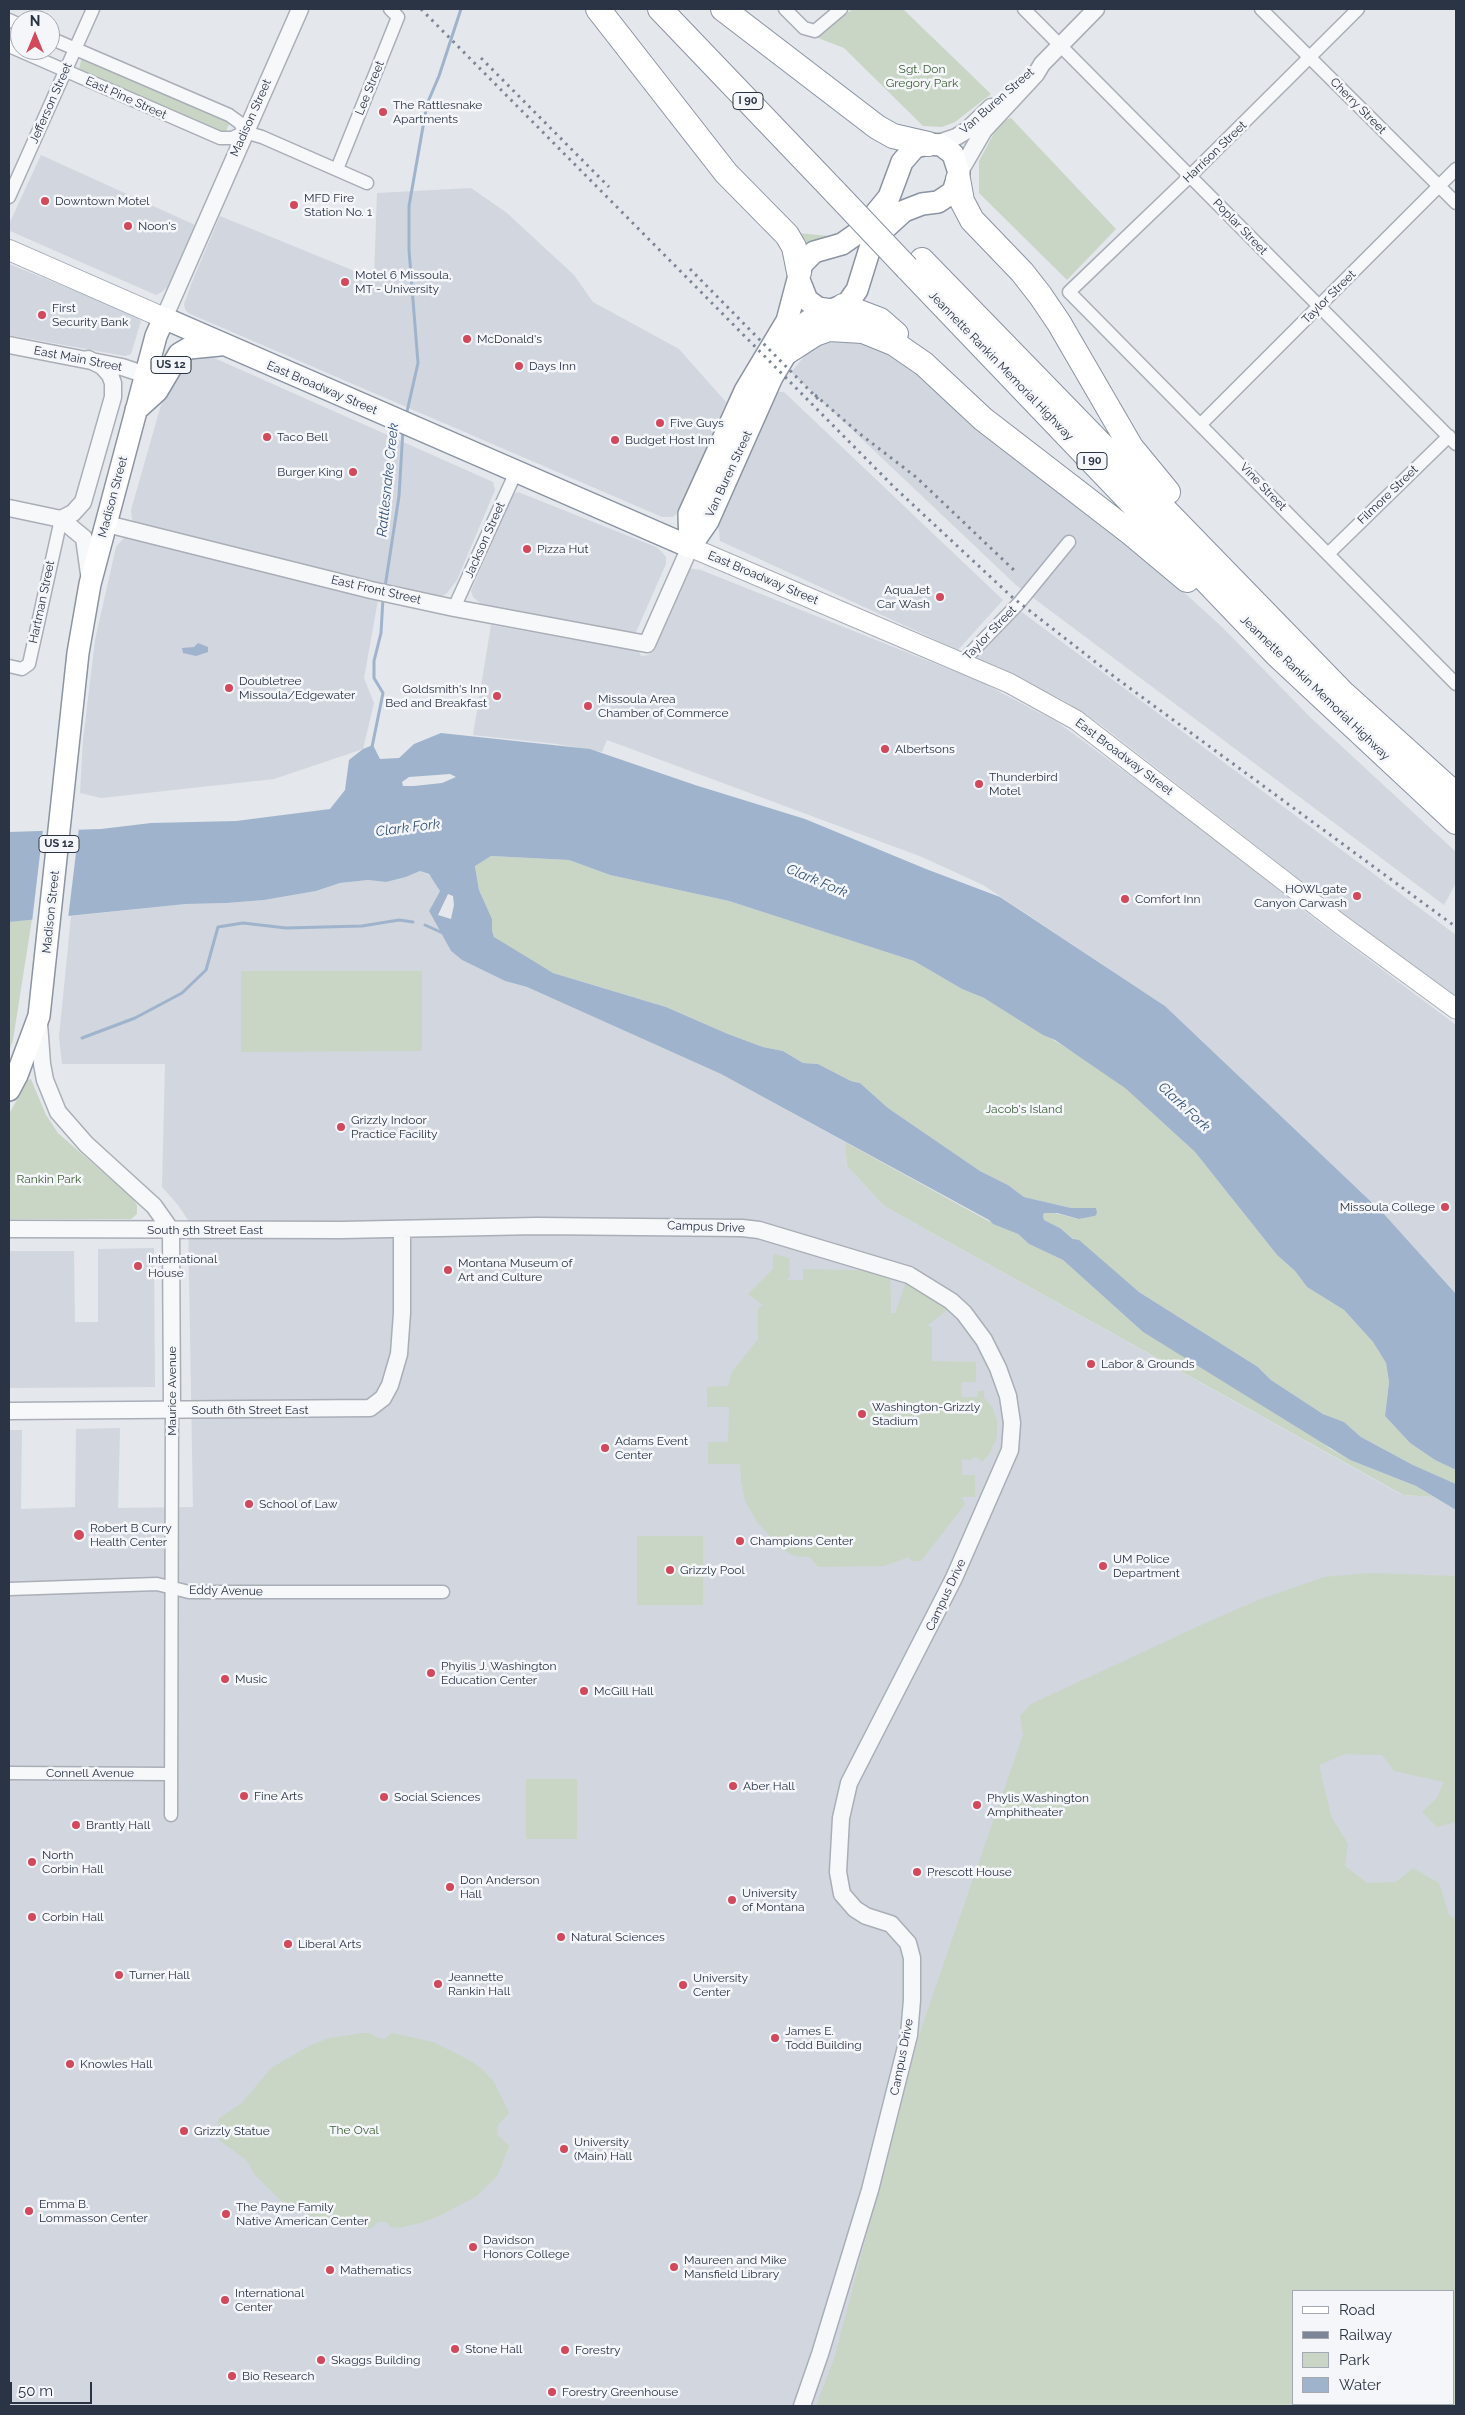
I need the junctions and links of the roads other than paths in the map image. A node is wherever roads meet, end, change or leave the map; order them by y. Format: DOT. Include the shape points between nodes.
graph roads {
  1 [pos="93,9"];
  2 [pos="300,9"];
  3 [pos="390,9"];
  4 [pos="598,9"];
  5 [pos="660,9"];
  6 [pos="682,9"];
  7 [pos="723,9"];
  8 [pos="785,9"];
  9 [pos="841,9"];
  10 [pos="1024,9"];
  11 [pos="1096,9"];
  12 [pos="1261,9"];
  13 [pos="1358,9"];
  14 [pos="60,42"];
  15 [pos="1060,45"];
  16 [pos="9,46"];
  17 [pos="75,48"];
  18 [pos="1308,57"];
  19 [pos="1042,64"];
  20 [pos="66,71"];
  21 [pos="245,132"];
  22 [pos="931,144"];
  23 [pos="1456,169"];
  24 [pos="337,170"];
  25 [pos="898,176"];
  26 [pos="958,176"];
  27 [pos="1190,176"];
  28 [pos="367,183"];
  29 [pos="1439,186"];
  30 [pos="842,188"];
  31 [pos="9,197"];
  32 [pos="1456,203"];
  33 [pos="922,204"];
  34 [pos="826,249"];
  35 [pos="9,250"];
  36 [pos="913,262"];
  37 [pos="799,276"];
  38 [pos="858,280"];
  39 [pos="1069,292"];
  40 [pos="834,308"];
  41 [pos="1319,308"];
  42 [pos="164,318"];
  43 [pos="9,345"];
  44 [pos="222,345"];
  45 [pos="787,352"];
  46 [pos="88,360"];
  47 [pos="924,364"];
  48 [pos="146,375"];
  49 [pos="136,410"];
  50 [pos="1201,424"];
  51 [pos="1452,440"];
  52 [pos="516,472"];
  53 [pos="9,508"];
  54 [pos="61,520"];
  55 [pos="107,524"];
  56 [pos="1069,542"];
  57 [pos="690,546"];
  58 [pos="1328,554"];
  59 [pos="90,584"];
  60 [pos="1255,601"];
  61 [pos="454,608"];
  62 [pos="1277,655"];
  63 [pos="961,663"];
  64 [pos="9,666"];
  65 [pos="1456,684"];
  66 [pos="1456,795"];
  67 [pos="1456,822"];
  68 [pos="1456,1009"];
  69 [pos="39,1016"];
  70 [pos="9,1090"];
  71 [pos="9,1229"];
  72 [pos="402,1229"];
  73 [pos="171,1230"];
  74 [pos="9,1410"];
  75 [pos="172,1410"];
  76 [pos="172,1587"];
  77 [pos="9,1588"];
  78 [pos="443,1592"];
  79 [pos="9,1773"];
  80 [pos="170,1774"];
  81 [pos="171,1815"];
  82 [pos="802,2406"];
  1 -- 17 [label="street, Jefferson Street"];
  2 -- 21 [label="street, Madison Street"];
  3 -- 24 [label="street, Lee Street" via="398,17"];
  4 -- 37 [label="highway" via="726,173 787,235 794,247"];
  5 -- 30 [label="highway, Jeannette Rankin Memorial Highway / I 90"];
  6 -- 30 [label="highway, Jeannette Rankin Memorial Highway / I 90"];
  7 -- 22 [label="highway" via="877,127 892,136"];
  8 -- 9 [label="street" via="804,28 815,30"];
  10 -- 15 [label="street, Poplar Street"];
  11 -- 15 [label="street"];
  12 -- 18 [label="street, Cherry Street"];
  13 -- 18 [label="street, Harrison Street"];
  14 -- 17 [label="street, East Pine Street"];
  15 -- 19 [label="street"];
  15 -- 27 [label="street, Poplar Street"];
  16 -- 20 [label="street, East Pine Street"];
  17 -- 20 [label="street, Jefferson Street"];
  17 -- 21 [label="street, East Pine Street" via="228,115 240,123"];
  18 -- 27 [label="street, Harrison Street"];
  18 -- 29 [label="street, Cherry Street"];
  19 -- 22 [label="street, Van Buren Street" via="1029,70 966,131"];
  19 -- 26 [label="street, Van Buren Street" via="984,130"];
  20 -- 21 [label="street, East Pine Street" via="220,138 232,138"];
  20 -- 31 [label="street, Jefferson Street"];
  21 -- 24 [label="street, East Pine Street"];
  21 -- 42 [label="street, Madison Street"];
  22 -- 25 [label="highway, Van Buren Street" via="915,147 908,153"];
  22 -- 26 [label="highway" via="946,148 953,154"];
  23 -- 29 [label="street, Taylor Street"];
  24 -- 28 [label="street, East Pine Street"];
  25 -- 33 [label="highway" via="907,194"];
  25 -- 34 [label="highway, Van Buren Street" via="882,207 862,230 842,244"];
  26 -- 33 [label="highway, Van Buren Street" via="953,192 945,199"];
  26 -- 60 [label="highway" via="962,201 972,220 1040,295 1131,447"];
  27 -- 39 [label="street, Harrison Street"];
  27 -- 41 [label="street, Poplar Street"];
  29 -- 32 [label="street, Cherry Street"];
  29 -- 41 [label="street, Taylor Street"];
  30 -- 36 [label="highway, Jeannette Rankin Memorial Highway / I 90, bridge"];
  33 -- 38 [label="highway, Van Buren Street" via="904,211 881,232 871,245"];
  34 -- 37 [label="highway, Van Buren Street" via="807,257"];
  34 -- 38 [label="highway" via="842,252 850,258"];
  35 -- 42 [label="main road, East Broadway Street"];
  36 -- 60 [label="highway, Jeannette Rankin Memorial Highway / I 90"];
  36 -- 62 [label="highway, Jeannette Rankin Memorial Highway / I 90"];
  37 -- 40 [label="highway" via="807,300"];
  37 -- 57 [label="highway, Van Buren Street" via="787,321 746,391 689,514"];
  38 -- 40 [label="highway, Van Buren Street" via="854,295"];
  39 -- 50 [label="street, Vine Street"];
  40 -- 45 [label="highway, Van Buren Street" via="808,321"];
  40 -- 47 [label="highway" via="880,320"];
  41 -- 50 [label="street, Taylor Street"];
  41 -- 51 [label="street, Poplar Street"];
  42 -- 44 [label="highway, East Broadway Street"];
  42 -- 48 [label="highway, Madison Street / US 12"];
  43 -- 46 [label="street, East Main Street"];
  44 -- 49 [label="highway, US 12" via="189,348 179,354 157,391"];
  44 -- 52 [label="highway, East Broadway Street"];
  45 -- 47 [label="highway" via="815,334 848,329 877,335"];
  45 -- 57 [label="highway, Van Buren Street" via="772,377 708,521"];
  46 -- 48 [label="street, East Main Street"];
  46 -- 54 [label="street" via="102,366 110,375 113,397 83,502"];
  47 -- 62 [label="highway" via="983,419 1132,534"];
  48 -- 49 [label="highway, Madison Street / US 12"];
  49 -- 55 [label="highway, Madison Street / US 12"];
  50 -- 58 [label="street, Vine Street"];
  51 -- 58 [label="street, Filmore Street"];
  52 -- 57 [label="highway, East Broadway Street"];
  52 -- 61 [label="street, Jackson Street"];
  53 -- 54 [label="street"];
  54 -- 59 [label="street" via="84,538"];
  54 -- 64 [label="street, Hartman Street" via="29,664 22,669"];
  55 -- 59 [label="highway, Madison Street / US 12"];
  55 -- 61 [label="street, East Front Street"];
  56 -- 63 [label="street, Taylor Street" via="1019,603"];
  57 -- 61 [label="street, East Front Street" via="648,644"];
  57 -- 63 [label="main road, East Broadway Street"];
  58 -- 65 [label="street, Vine Street"];
  59 -- 69 [label="highway, Madison Street / US 12" via="78,652"];
  60 -- 66 [label="highway, Jeannette Rankin Memorial Highway / I 90" via="1344,694"];
  62 -- 67 [label="highway, Jeannette Rankin Memorial Highway / I 90"];
  63 -- 68 [label="main road, East Broadway Street" via="1024,690 1076,720 1340,924"];
  69 -- 70 [label="highway, US 12"];
  69 -- 73 [label="street, US 12" via="45,1080 58,1112 86,1144 154,1206"];
  71 -- 73 [label="street, South 5th Street East"];
  72 -- 73 [label="street, South 5th Street East"];
  72 -- 75 [label="street, South 6th Street East" via="399,1354 383,1398 370,1408"];
  72 -- 82 [label="street, Campus Drive" via="714,1226 760,1230 910,1275 964,1313 984,1340 1004,1381 1012,1423 1006,1463 920,1648 849,1783 842,1813 838,1872 842,1894 854,1909 891,1924 908,1943 912,1958 912,2000 909,2035 870,2190"];
  73 -- 75 [label="street, Maurice Avenue"];
  74 -- 75 [label="street, South 6th Street East"];
  75 -- 76 [label="street, Maurice Avenue"];
  76 -- 77 [label="street, Eddy Avenue" via="157,1584"];
  76 -- 78 [label="street, Eddy Avenue" via="189,1592"];
  76 -- 80 [label="street, Maurice Avenue"];
  79 -- 80 [label="street, Connell Avenue"];
  80 -- 81 [label="street, Maurice Avenue"];
}
